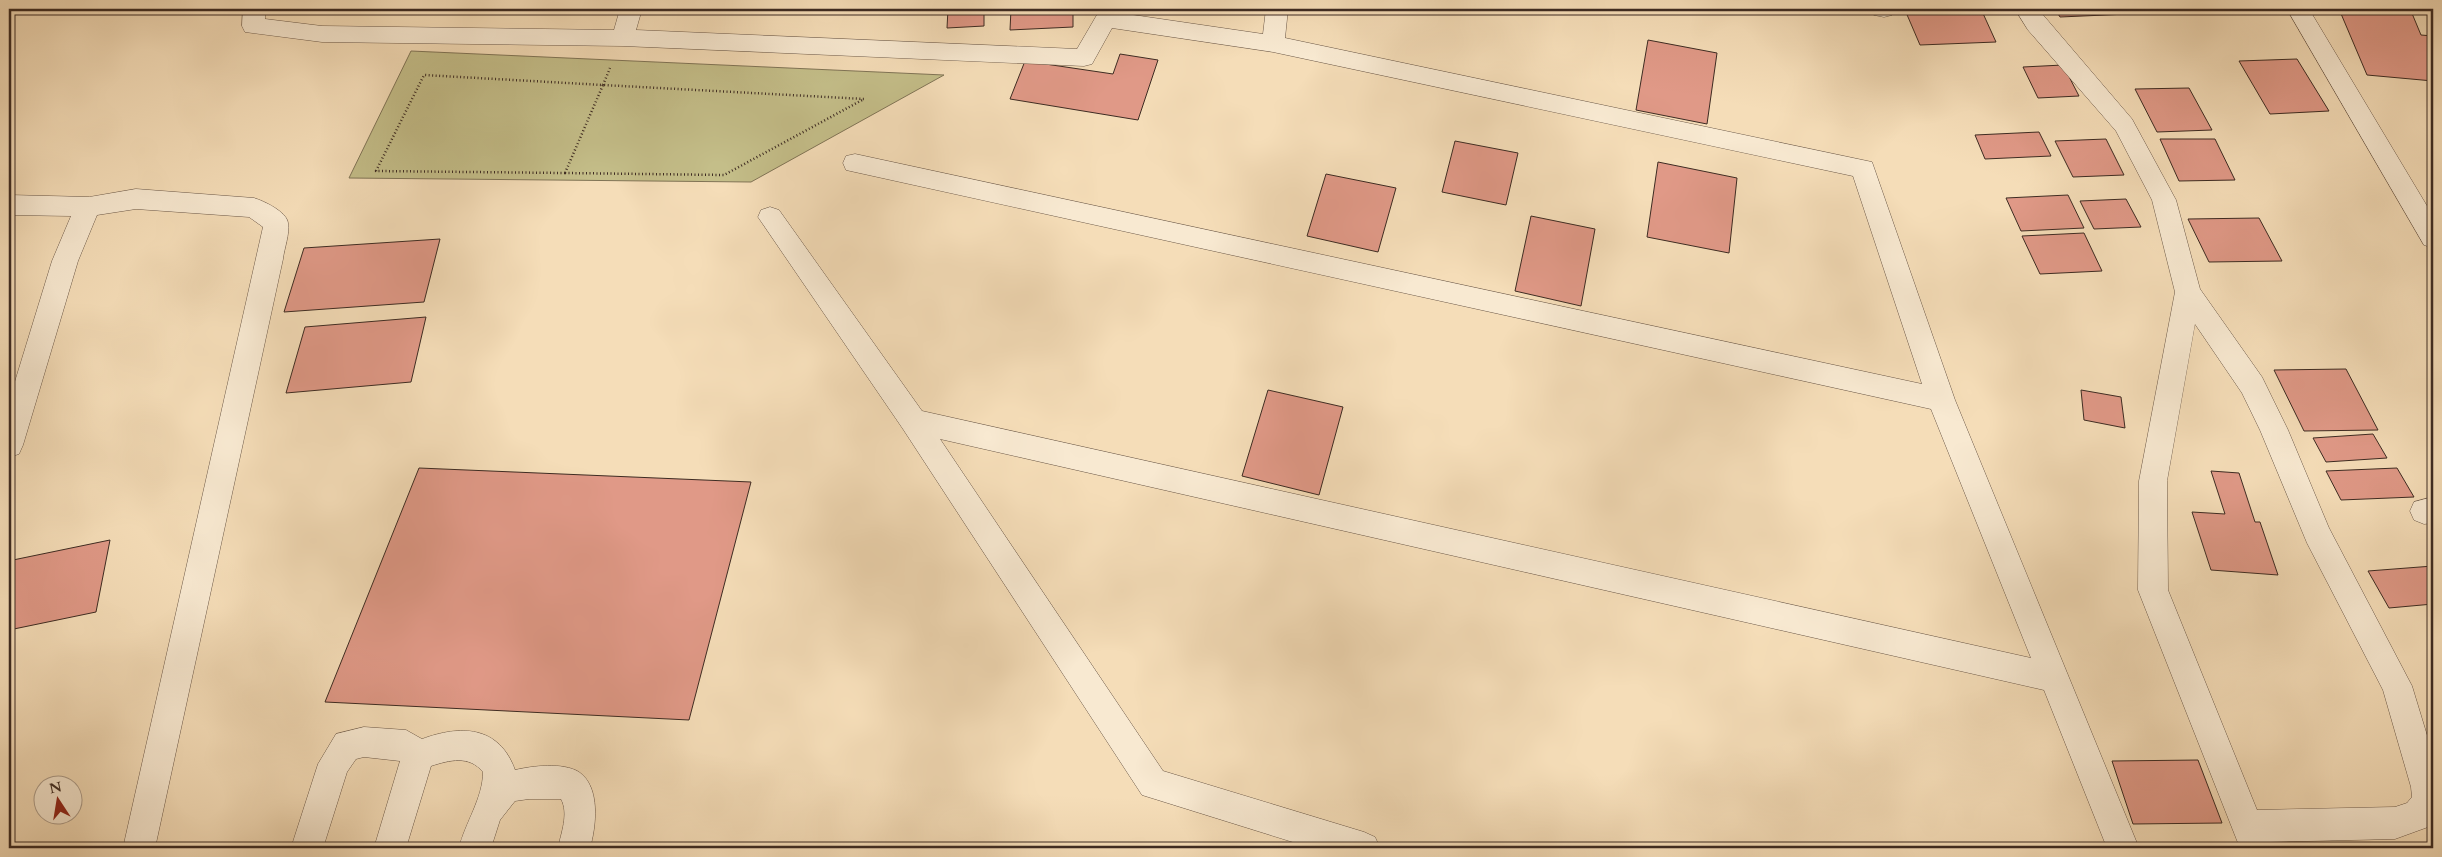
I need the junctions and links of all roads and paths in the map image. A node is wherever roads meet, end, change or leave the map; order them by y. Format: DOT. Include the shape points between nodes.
graph roads {
  1 [pos="254,9"];
  2 [pos="631,9"];
  3 [pos="1277,9"];
  4 [pos="2026,9"];
  5 [pos="2298,9"];
  6 [pos="623,38"];
  7 [pos="1273,44"];
  8 [pos="604,84"];
  9 [pos="855,163"];
  10 [pos="565,174"];
  11 [pos="9,205"];
  12 [pos="89,207"];
  13 [pos="770,218"];
  14 [pos="2433,238"];
  15 [pos="2188,292"];
  16 [pos="1941,400"];
  17 [pos="913,421"];
  18 [pos="9,445"];
  19 [pos="2054,678"];
  20 [pos="417,756"];
  21 [pos="496,795"];
  22 [pos="2430,813"];
  23 [pos="2252,837"];
  24 [pos="139,848"];
  25 [pos="307,848"];
  26 [pos="390,848"];
  27 [pos="475,848"];
  28 [pos="574,848"];
  29 [pos="1364,848"];
  30 [pos="2123,848"];
  1 -- 6 [label="street" via="253,26 278,31"];
  2 -- 6 [label="street"];
  3 -- 7 [label="street"];
  4 -- 15 [label="street" via="2124,125 2144,159 2164,200"];
  5 -- 14 [label="street"];
  6 -- 7 [label="street" via="1084,58 1106,19"];
  7 -- 16 [label="street" via="1863,169"];
  8 -- 10 [label="path"];
  8 -- 10 [label="path" via="424,75 376,171"];
  8 -- 10 [label="path" via="864,99 724,175"];
  9 -- 16 [label="street"];
  11 -- 12 [label="street"];
  12 -- 18 [label="street" via="65,261"];
  12 -- 24 [label="street" via="136,200 254,208 276,223"];
  13 -- 17 [label="street"];
  15 -- 22 [label="street" via="2252,385 2317,534 2397,686 2427,787"];
  15 -- 23 [label="street" via="2153,481 2153,590"];
  16 -- 19 [label="street"];
  17 -- 19 [label="street"];
  17 -- 29 [label="street" via="1153,784"];
  19 -- 30 [label="street"];
  20 -- 21 [label="street" via="441,747 480,746 499,771"];
  20 -- 25 [label="street" via="406,745 364,742 347,745 334,764"];
  20 -- 26 [label="street"];
  21 -- 27 [label="street" via="484,816"];
  21 -- 28 [label="street" via="530,782 569,784 578,794 581,810"];
  22 -- 23 [label="street" via="2395,823"];
}
